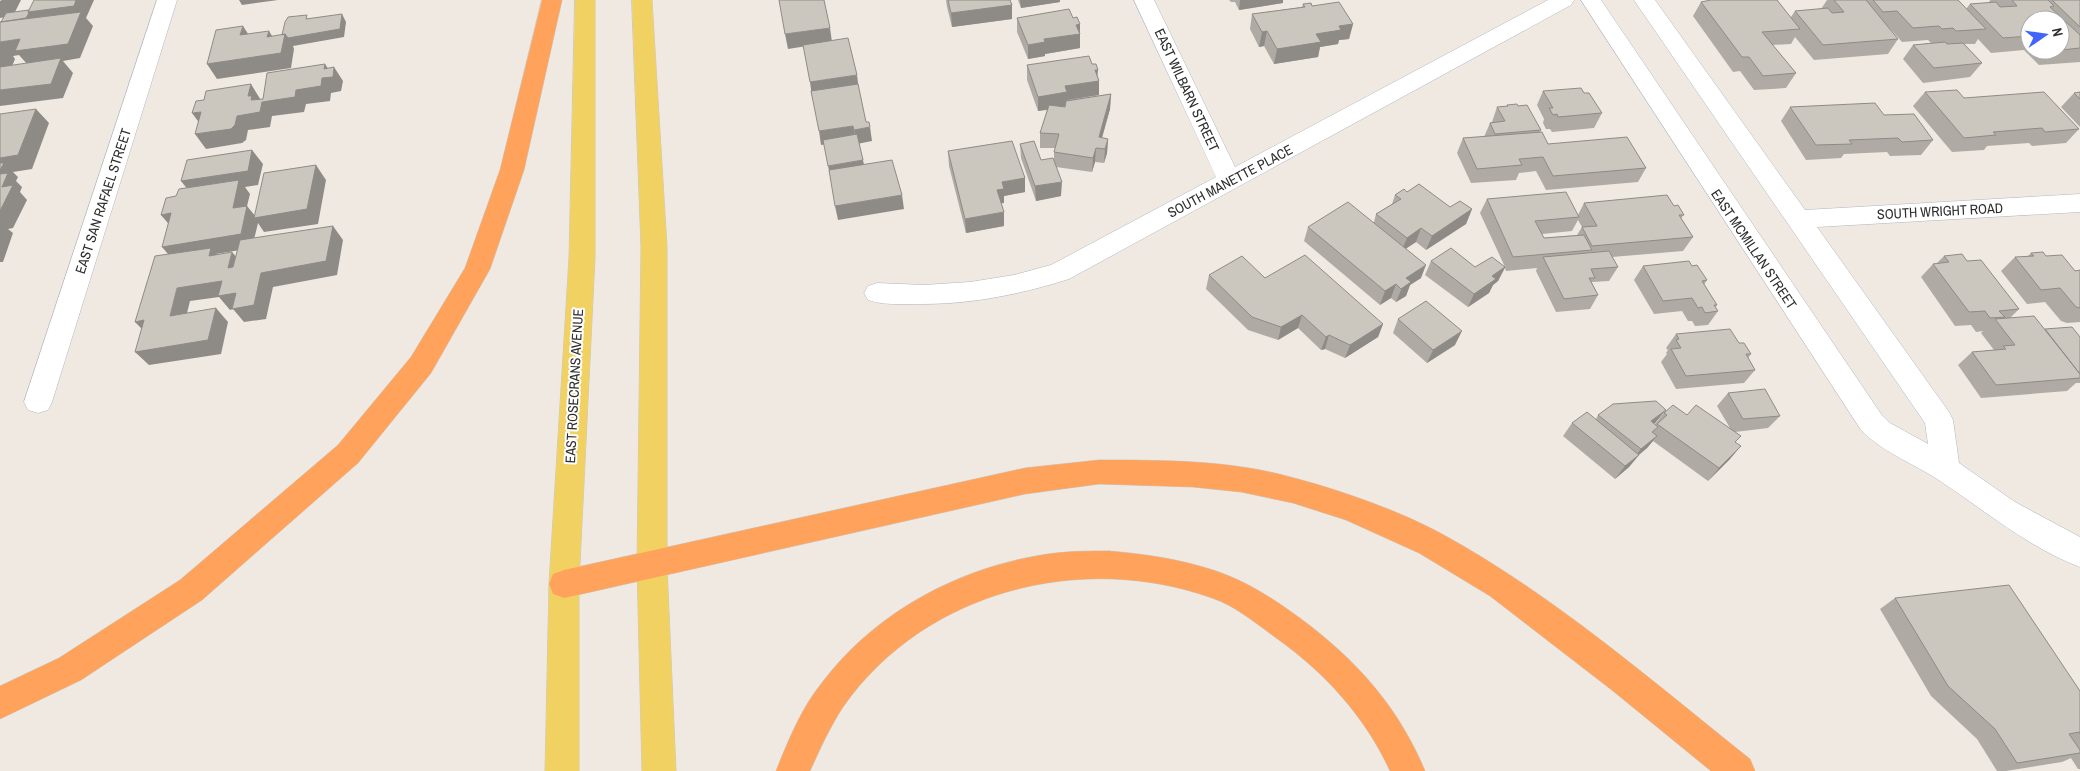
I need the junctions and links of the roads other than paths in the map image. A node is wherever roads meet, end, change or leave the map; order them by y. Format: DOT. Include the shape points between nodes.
graph roads {
  1 [pos="167,0"];
  2 [pos="552,0"];
  3 [pos="585,0"];
  4 [pos="642,0"];
  5 [pos="1144,0"];
  6 [pos="1564,0"];
  7 [pos="1591,0"];
  8 [pos="1644,0"];
  9 [pos="1230,181"];
  10 [pos="2080,202"];
  11 [pos="1799,219"];
  12 [pos="877,293"];
  13 [pos="38,402"];
  14 [pos="1945,469"];
  15 [pos="2080,553"];
  16 [pos="652,566"];
  17 [pos="564,584"];
  18 [pos="0,704"];
  19 [pos="562,771"];
  20 [pos="659,771"];
  21 [pos="792,771"];
  22 [pos="1408,771"];
  23 [pos="1738,771"];
  1 -- 13 [label="street, EAST SAN RAFAEL STREET"];
  2 -- 18 [label="highway" via="512,170 480,260 421,365 348,454 191,590 70,669"];
  3 -- 17 [label="main road, EAST ROSECRANS AVENUE" via="582,258"];
  4 -- 16 [label="main road" via="654,247"];
  5 -- 9 [label="street, EAST WILBARN STREET"];
  6 -- 9 [label="street, SOUTH MANETTE PLACE"];
  7 -- 14 [label="street, EAST MCMILLAN STREET" via="1871,422 1880,431"];
  8 -- 11 [label="street"];
  9 -- 12 [label="street, SOUTH MANETTE PLACE" via="1060,272 1024,284 985,292 919,296"];
  10 -- 11 [label="street, SOUTH WRIGHT ROAD"];
  11 -- 14 [label="street" via="1939,420"];
  14 -- 15 [label="street, EAST MCMILLAN STREET" via="2005,511"];
  16 -- 17 [label="highway"];
  16 -- 20 [label="main road"];
  16 -- 23 [label="highway" via="1025,481 1099,472 1151,472 1241,480 1293,490 1354,510 1430,543 1500,586"];
  17 -- 19 [label="main road, EAST ROSECRANS AVENUE"];
  21 -- 22 [label="highway" via="810,732 834,694 871,652 911,620 998,577 1072,563 1116,563 1166,570 1214,584 1258,607 1302,637 1342,672 1379,717"];
}
